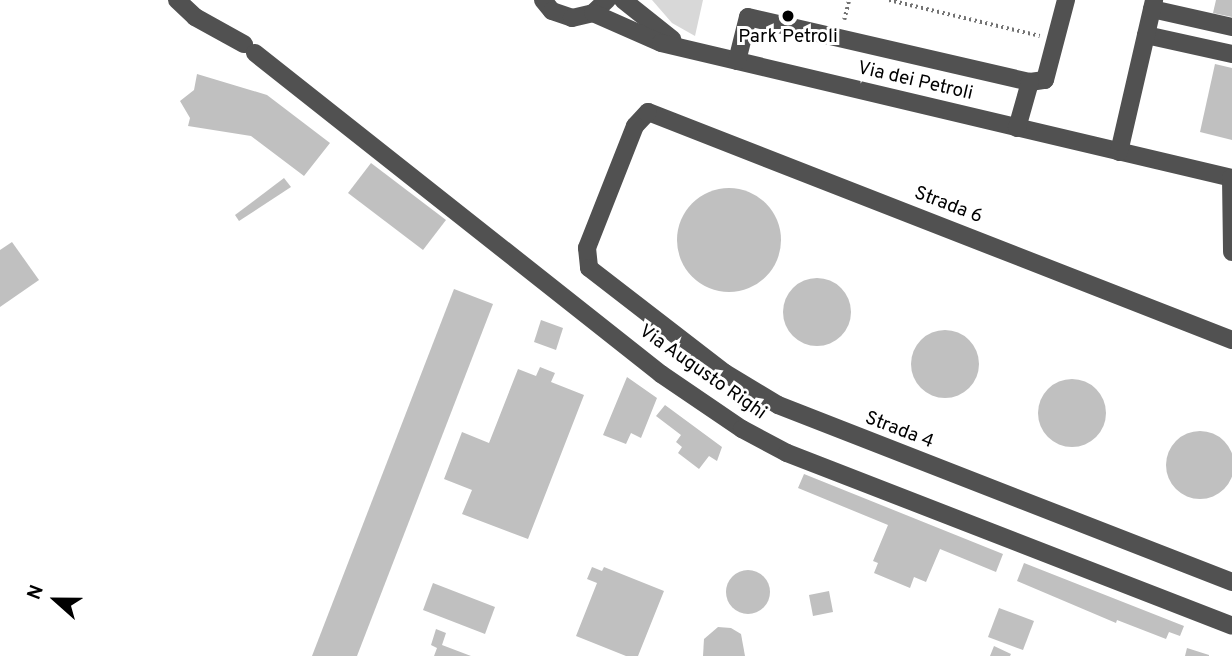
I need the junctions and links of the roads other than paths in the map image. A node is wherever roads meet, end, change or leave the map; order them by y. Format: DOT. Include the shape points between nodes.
graph roads {
  1 [pos="177,0"];
  2 [pos="607,0"];
  3 [pos="623,0"];
  4 [pos="1066,0"];
  5 [pos="541,1"];
  6 [pos="1153,4"];
  7 [pos="593,13"];
  8 [pos="1232,27"];
  9 [pos="1146,35"];
  10 [pos="1232,54"];
  11 [pos="717,57"];
  12 [pos="737,61"];
  13 [pos="1030,82"];
  14 [pos="648,112"];
  15 [pos="1017,128"];
  16 [pos="1119,152"];
  17 [pos="1231,178"];
  18 [pos="1231,234"];
  19 [pos="1232,252"];
  20 [pos="1232,340"];
  21 [pos="1232,582"];
  22 [pos="1232,626"];
  1 -- 22 [label="street, Via Augusto Righi" via="195,17 249,48 661,373 742,429 787,453"];
  2 -- 7 [label="street"];
  3 -- 11 [label="street" via="670,37"];
  4 -- 13 [label="street" via="1045,80"];
  5 -- 7 [label="street" via="572,18"];
  6 -- 8 [label="street"];
  6 -- 9 [label="street"];
  7 -- 11 [label="street, Via dei Petroli" via="661,43"];
  9 -- 10 [label="street"];
  9 -- 16 [label="street"];
  11 -- 12 [label="street, Via dei Petroli"];
  12 -- 13 [label="street" via="748,17"];
  12 -- 15 [label="street, Via dei Petroli"];
  13 -- 15 [label="street"];
  14 -- 20 [label="street, Strada 6"];
  14 -- 21 [label="street, Strada 4" via="635,126 586,259 589,268 725,373 778,405"];
  15 -- 16 [label="street, Via dei Petroli"];
  16 -- 17 [label="street, Via dei Petroli"];
  17 -- 18 [label="street"];
  18 -- 19 [label="street"];
}
